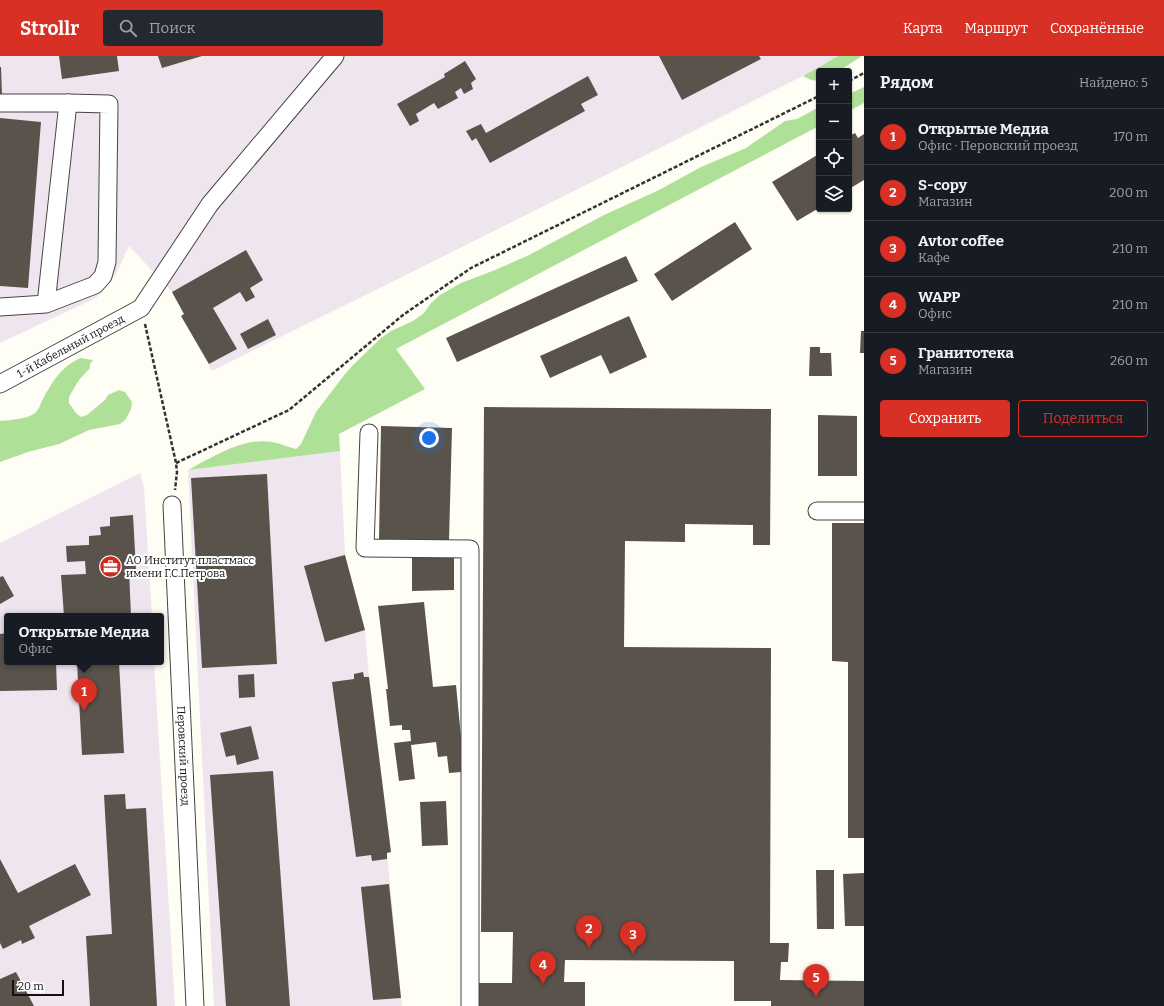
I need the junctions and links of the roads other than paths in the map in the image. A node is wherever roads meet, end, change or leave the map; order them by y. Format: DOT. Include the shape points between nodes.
graph roads {
  1 [pos="335,56"];
  2 [pos="0,103"];
  3 [pos="68,103"];
  4 [pos="46,304"];
  5 [pos="0,307"];
  6 [pos="0,384"];
  7 [pos="368,434"];
  8 [pos="172,505"];
  9 [pos="817,511"];
  10 [pos="864,511"];
  11 [pos="194,1006"];
  12 [pos="470,1006"];
  1 -- 6 [label="street, 1-й Кабельный проезд" via="210,204 141,308"];
  2 -- 3 [label="street"];
  3 -- 4 [label="street"];
  3 -- 4 [label="street" via="109,104 107,262 103,276 95,285"];
  4 -- 5 [label="street"];
  7 -- 12 [label="street" via="365,548 470,549"];
  8 -- 11 [label="street, Перовский проезд"];
  9 -- 10 [label="street"];
}
